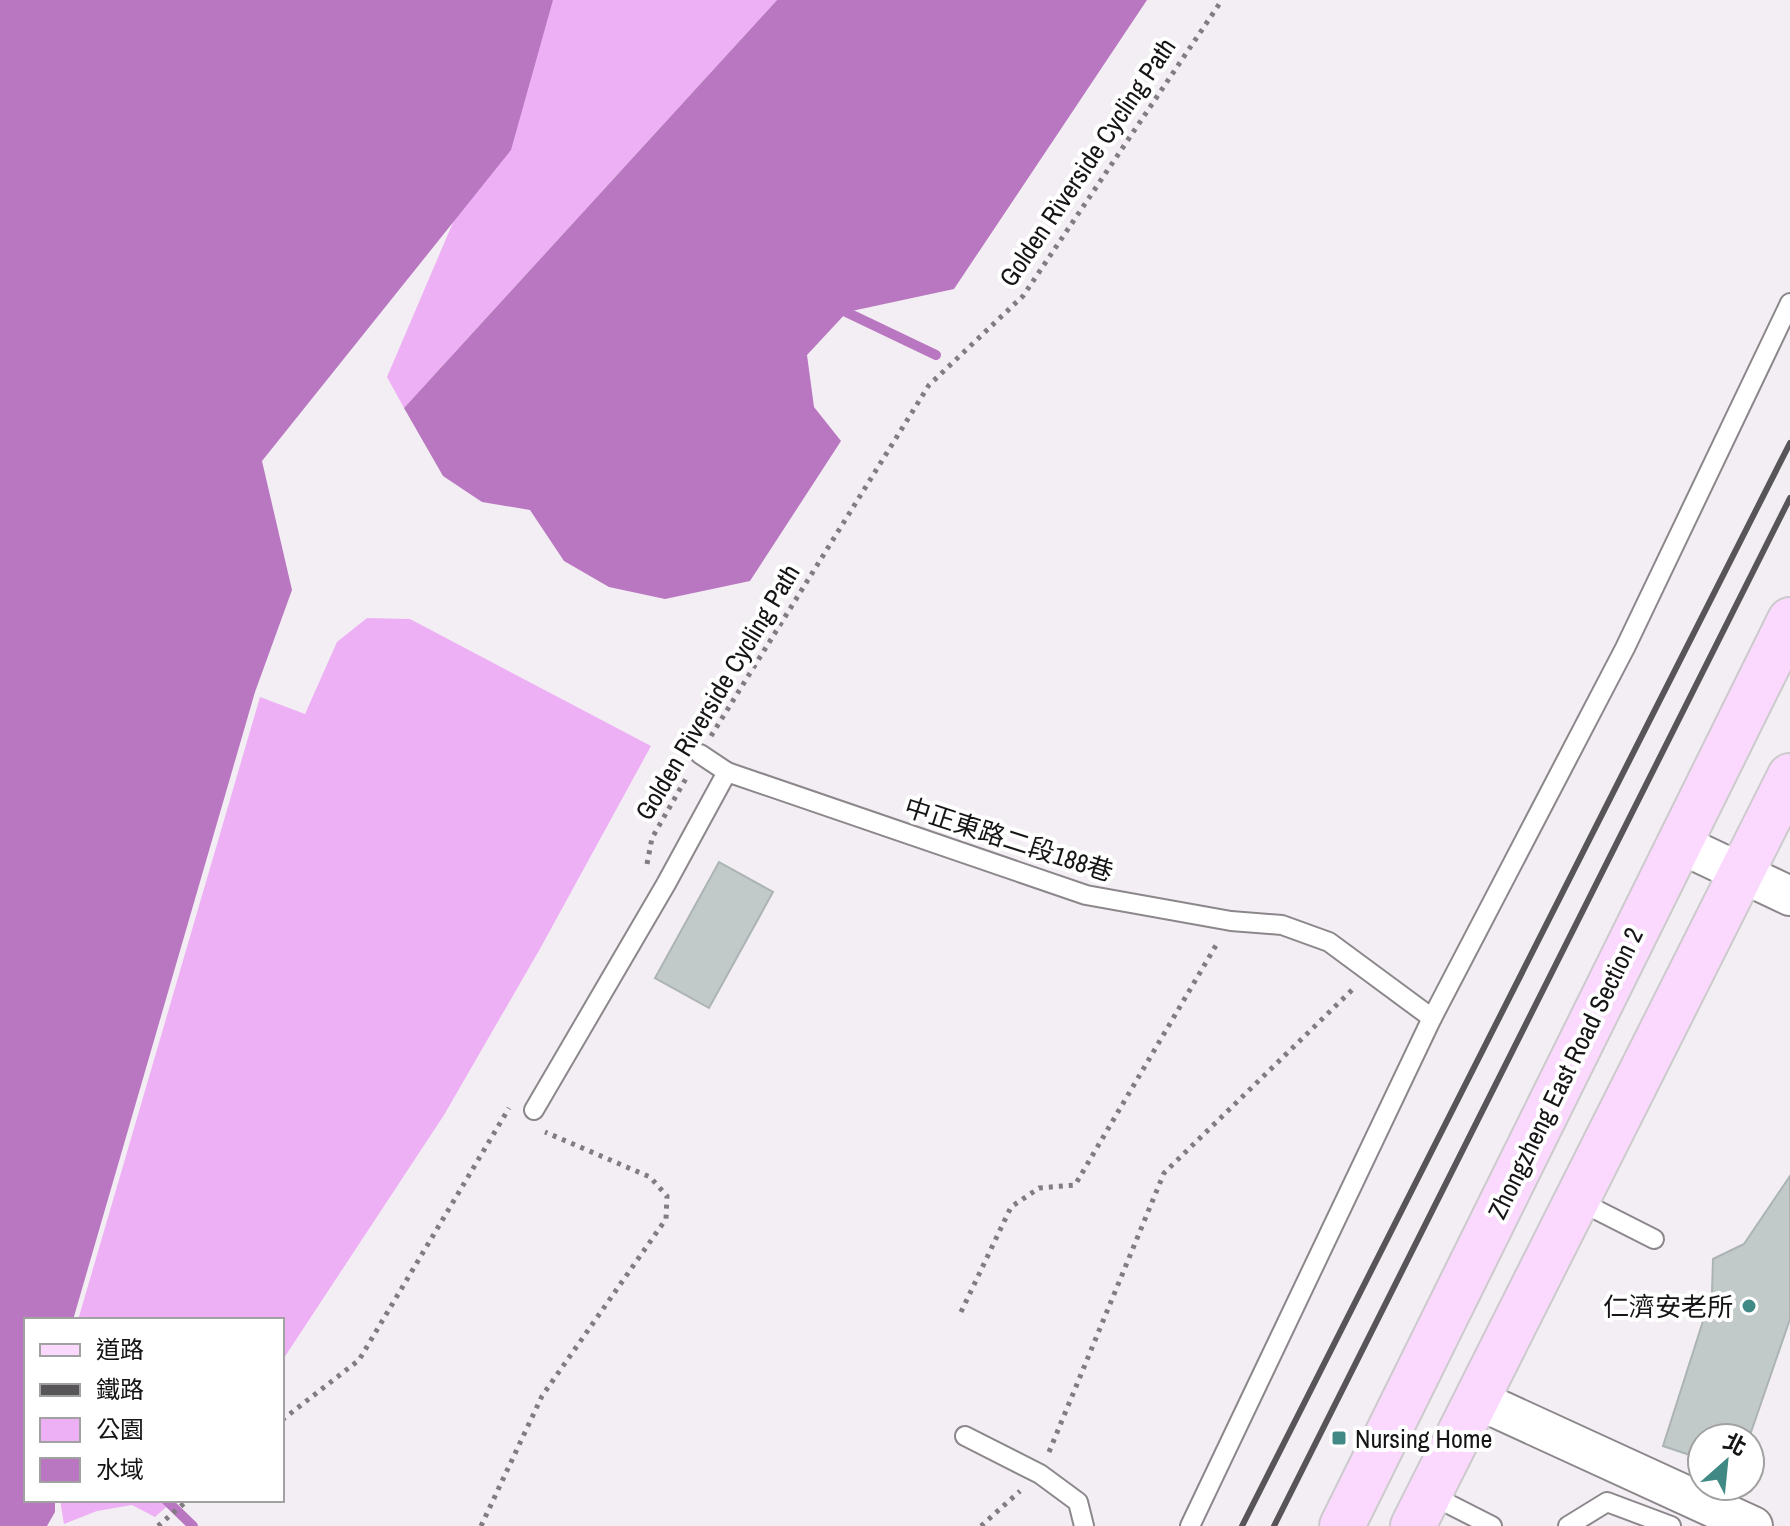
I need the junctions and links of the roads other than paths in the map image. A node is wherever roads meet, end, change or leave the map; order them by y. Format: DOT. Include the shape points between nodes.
graph roads {
  1 [pos="1790,303"];
  2 [pos="1790,620"];
  3 [pos="700,754"];
  4 [pos="727,772"];
  5 [pos="1790,776"];
  6 [pos="1678,843"];
  7 [pos="1741,875"];
  8 [pos="1790,896"];
  9 [pos="1432,1018"];
  10 [pos="534,1110"];
  11 [pos="1577,1200"];
  12 [pos="1654,1239"];
  13 [pos="1476,1399"];
  14 [pos="965,1436"];
  15 [pos="1421,1510"];
  16 [pos="1740,1523"];
  17 [pos="1084,1526"];
  18 [pos="1190,1526"];
  19 [pos="1342,1526"];
  20 [pos="1492,1526"];
  21 [pos="1568,1526"];
  22 [pos="1671,1526"];
  1 -- 9 [label="lane" via="1625,648"];
  2 -- 6 [label="main road, Zhongzheng East Road Section 2"];
  3 -- 4 [label="lane, 中正東路二段188巷"];
  4 -- 9 [label="lane, 中正東路二段188巷" via="1086,895 1282,925 1329,942"];
  4 -- 10 [label="lane"];
  5 -- 7 [label="main road"];
  6 -- 7 [label="street"];
  6 -- 19 [label="main road, Zhongzheng East Road Section 2"];
  7 -- 8 [label="street"];
  7 -- 11 [label="main road"];
  9 -- 18 [label="lane"];
  11 -- 12 [label="lane"];
  11 -- 13 [label="main road"];
  13 -- 15 [label="main road"];
  13 -- 16 [label="street"];
  14 -- 17 [label="lane" via="1040,1474 1078,1502"];
  15 -- 20 [label="lane"];
  21 -- 22 [label="lane" via="1607,1502"];
}
